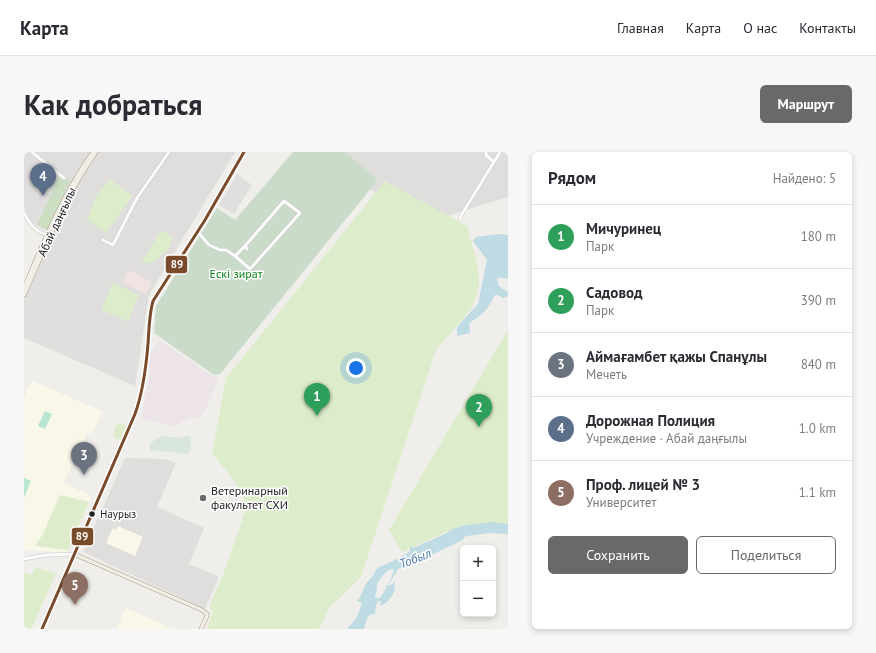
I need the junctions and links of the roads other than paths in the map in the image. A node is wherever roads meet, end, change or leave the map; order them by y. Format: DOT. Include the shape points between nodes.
graph roads {
  1 [pos="32,152"];
  2 [pos="93,152"];
  3 [pos="96,152"];
  4 [pos="169,152"];
  5 [pos="244,152"];
  6 [pos="486,152"];
  7 [pos="500,152"];
  8 [pos="494,162"];
  9 [pos="64,178"];
  10 [pos="24,213"];
  11 [pos="460,218"];
  12 [pos="198,232"];
  13 [pos="49,235"];
  14 [pos="103,240"];
  15 [pos="235,256"];
  16 [pos="24,288"];
  17 [pos="24,295"];
  18 [pos="74,554"];
  19 [pos="24,559"];
  20 [pos="42,629"];
  21 [pos="201,629"];
  1 -- 9 [label="street"];
  2 -- 13 [label="main road, Абай даңғылы" via="72,183"];
  3 -- 13 [label="main road, Абай даңғылы" via="74,184"];
  4 -- 14 [label="street" via="137,198 113,245"];
  5 -- 12 [label="main road"];
  6 -- 8 [label="street"];
  7 -- 8 [label="street"];
  8 -- 11 [label="street"];
  10 -- 13 [label="street" via="31,226 38,232"];
  12 -- 15 [label="street" via="209,245 226,250"];
  12 -- 18 [label="main road" via="153,301 141,397 132,425"];
  13 -- 16 [label="main road, Абай даңғылы"];
  13 -- 17 [label="main road, Абай даңғылы"];
  15 -- 15 [label="street" via="246,248 284,201 300,213 250,269"];
  18 -- 19 [label="street"];
  18 -- 20 [label="main road"];
  18 -- 21 [label="main road" via="202,610 207,616"];
}
